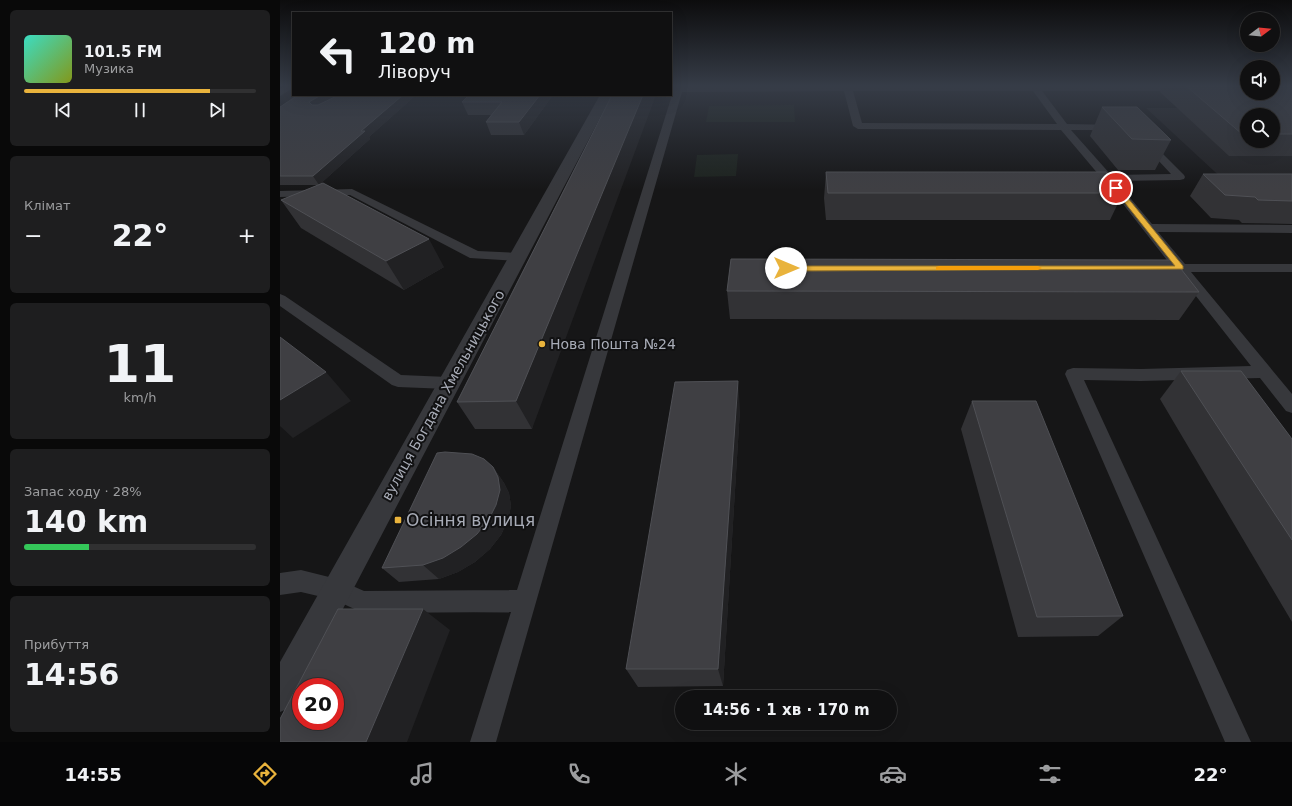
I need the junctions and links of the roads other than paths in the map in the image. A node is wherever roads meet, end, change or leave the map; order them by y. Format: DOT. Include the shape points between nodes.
graph roads {
  1 [pos="592,121"];
  2 [pos="665,121"];
  3 [pos="856,121"];
  4 [pos="1060,121"];
  5 [pos="1064,126"];
  6 [pos="1123,127"];
  7 [pos="1136,132"];
  8 [pos="1077,178"];
  9 [pos="1108,178"];
  10 [pos="280,194"];
  11 [pos="1148,228"];
  12 [pos="1292,229"];
  13 [pos="519,257"];
  14 [pos="1149,268"];
  15 [pos="1180,268"];
  16 [pos="1292,268"];
  17 [pos="280,298"];
  18 [pos="1264,372"];
  19 [pos="448,383"];
  20 [pos="1292,406"];
  21 [pos="280,584"];
  22 [pos="337,590"];
  23 [pos="525,601"];
  24 [pos="280,695"];
  25 [pos="483,742"];
  26 [pos="1238,742"];
  1 -- 13 [label="street, вулиця Богдана Хмельницького"];
  2 -- 23 [label="lane"];
  3 -- 5 [label="lane" via="858,126"];
  4 -- 5 [label="lane"];
  5 -- 6 [label="lane"];
  5 -- 9 [label="lane"];
  7 -- 9 [label="lane" via="1180,177"];
  8 -- 9 [label="lane"];
  9 -- 11 [label="lane"];
  10 -- 13 [label="lane" via="352,192 475,255"];
  11 -- 12 [label="lane"];
  11 -- 15 [label="lane"];
  13 -- 19 [label="street, вулиця Богдана Хмельницького"];
  14 -- 15 [label="lane"];
  15 -- 16 [label="lane"];
  15 -- 18 [label="lane"];
  17 -- 19 [label="lane" via="398,381"];
  18 -- 20 [label="lane"];
  18 -- 26 [label="lane" via="1073,374"];
  19 -- 22 [label="street, вулиця Богдана Хмельницького"];
  21 -- 22 [label="lane" via="301,580"];
  22 -- 23 [label="lane" via="363,602"];
  22 -- 24 [label="street, вулиця Богдана Хмельницького"];
  23 -- 25 [label="lane"];
}
